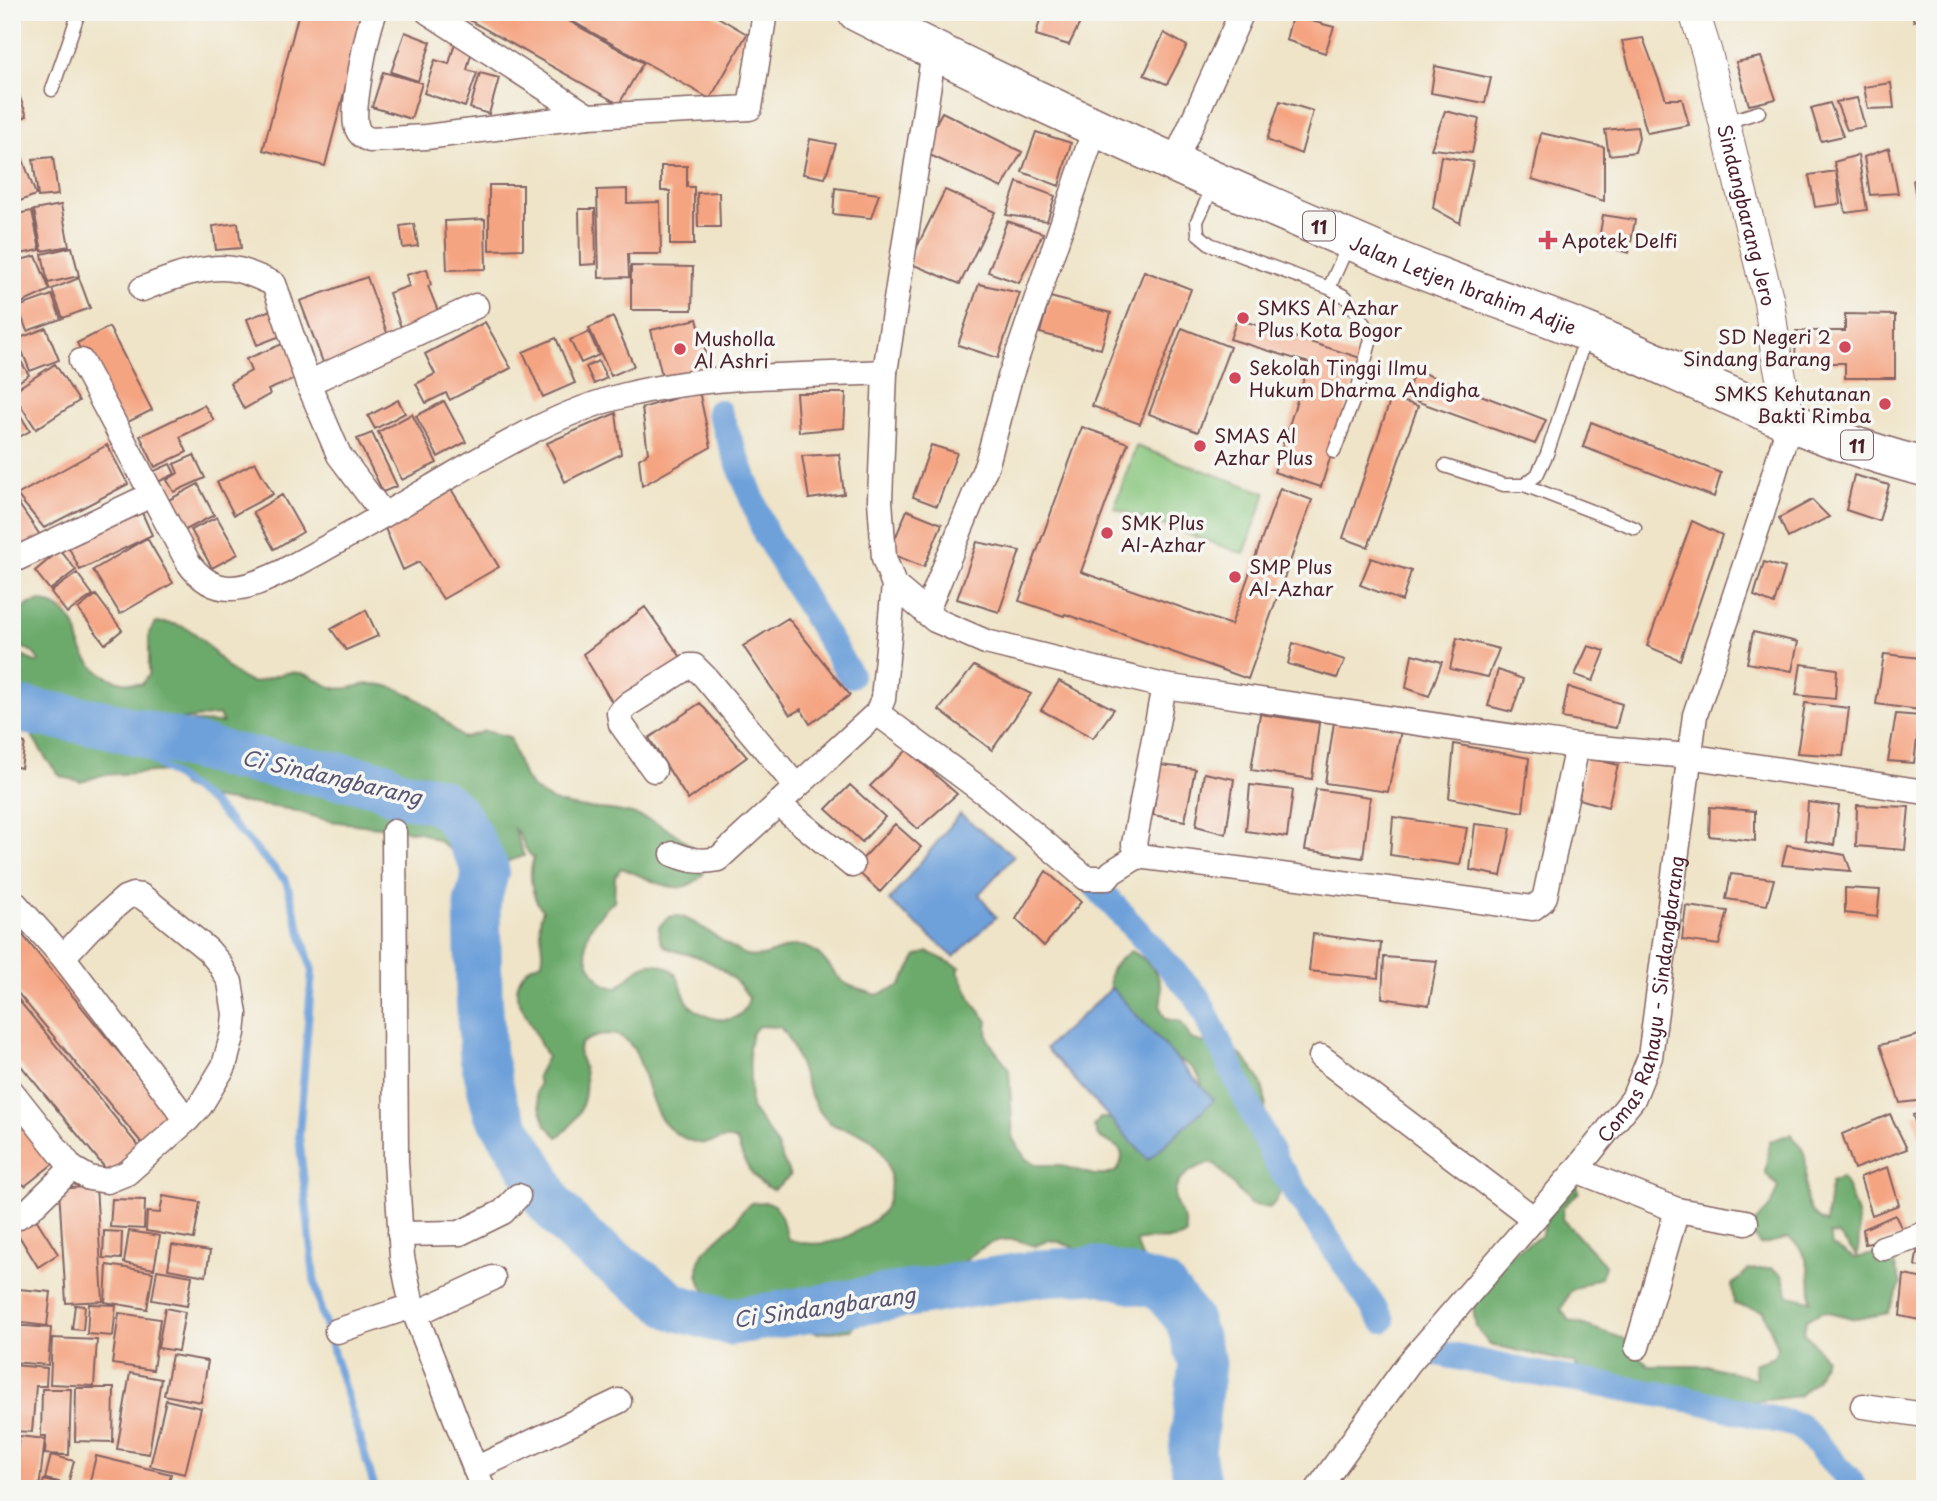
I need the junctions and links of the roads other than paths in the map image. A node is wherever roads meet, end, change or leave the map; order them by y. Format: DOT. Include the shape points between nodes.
graph roads {
  1 [pos="79,12"];
  2 [pos="375,12"];
  3 [pos="428,12"];
  4 [pos="857,12"];
  5 [pos="1242,12"];
  6 [pos="1694,12"];
  7 [pos="761,13"];
  8 [pos="934,51"];
  9 [pos="52,90"];
  10 [pos="1759,112"];
  11 [pos="588,116"];
  12 [pos="1723,123"];
  13 [pos="1095,128"];
  14 [pos="1174,163"];
  15 [pos="1216,182"];
  16 [pos="1351,240"];
  17 [pos="1329,288"];
  18 [pos="142,289"];
  19 [pos="476,306"];
  20 [pos="1587,333"];
  21 [pos="81,361"];
  22 [pos="886,372"];
  23 [pos="308,383"];
  24 [pos="1790,421"];
  25 [pos="1334,453"];
  26 [pos="1445,466"];
  27 [pos="1925,467"];
  28 [pos="1524,485"];
  29 [pos="151,495"];
  30 [pos="384,515"];
  31 [pos="1635,528"];
  32 [pos="12,561"];
  33 [pos="894,585"];
  34 [pos="926,613"];
  35 [pos="1164,686"];
  36 [pos="877,713"];
  37 [pos="1577,746"];
  38 [pos="1688,756"];
  39 [pos="654,769"];
  40 [pos="796,786"];
  41 [pos="1925,792"];
  42 [pos="778,804"];
  43 [pos="394,832"];
  44 [pos="673,854"];
  45 [pos="1138,856"];
  46 [pos="852,865"];
  47 [pos="12,900"];
  48 [pos="63,957"];
  49 [pos="1321,1057"];
  50 [pos="12,1092"];
  51 [pos="187,1121"];
  52 [pos="72,1168"];
  53 [pos="1576,1170"];
  54 [pos="518,1196"];
  55 [pos="1677,1210"];
  56 [pos="1533,1218"];
  57 [pos="12,1220"];
  58 [pos="1746,1222"];
  59 [pos="400,1234"];
  60 [pos="1925,1234"];
  61 [pos="1883,1248"];
  62 [pos="493,1278"];
  63 [pos="413,1310"];
  64 [pos="337,1331"];
  65 [pos="1637,1347"];
  66 [pos="619,1401"];
  67 [pos="1863,1406"];
  68 [pos="1925,1415"];
  69 [pos="479,1479"];
  70 [pos="1318,1489"];
  1 -- 9 [label="lane"];
  2 -- 11 [label="street" via="355,114 358,131 366,138 426,137"];
  3 -- 11 [label="street"];
  4 -- 8 [label="main road, Jalan Letjen Ibrahim Adjie / 11"];
  5 -- 14 [label="street"];
  6 -- 12 [label="street, Sindangbarang Jero"];
  7 -- 11 [label="street" via="750,108"];
  8 -- 13 [label="main road, Jalan Letjen Ibrahim Adjie / 11"];
  8 -- 22 [label="street"];
  10 -- 12 [label="lane"];
  12 -- 24 [label="street, Sindangbarang Jero" via="1769,302"];
  13 -- 14 [label="main road, Jalan Letjen Ibrahim Adjie / 11"];
  13 -- 34 [label="street" via="1010,377 987,464"];
  14 -- 15 [label="main road, Jalan Letjen Ibrahim Adjie / 11"];
  15 -- 16 [label="main road, Jalan Letjen Ibrahim Adjie / 11"];
  15 -- 17 [label="lane" via="1197,221 1198,234 1210,244"];
  16 -- 17 [label="lane"];
  16 -- 20 [label="main road, Jalan Letjen Ibrahim Adjie / 11"];
  17 -- 25 [label="lane" via="1346,297 1371,340"];
  18 -- 23 [label="street" via="173,277 225,269 274,284"];
  19 -- 23 [label="street"];
  20 -- 24 [label="main road, Jalan Letjen Ibrahim Adjie / 11"];
  20 -- 28 [label="lane" via="1547,454 1537,475"];
  21 -- 29 [label="street"];
  22 -- 30 [label="street" via="711,381 624,396 551,422"];
  22 -- 33 [label="street" via="880,500 884,558"];
  23 -- 30 [label="street" via="340,455"];
  24 -- 27 [label="main road, Jalan Letjen Ibrahim Adjie / 11"];
  24 -- 38 [label="street, Comas Rahayu - Sindangbarang" via="1695,715"];
  26 -- 28 [label="lane" via="1504,485"];
  28 -- 31 [label="lane"];
  29 -- 30 [label="street" via="198,576 229,589 252,586 282,572"];
  29 -- 32 [label="street"];
  33 -- 34 [label="street"];
  33 -- 36 [label="street" via="883,699"];
  34 -- 35 [label="street" via="986,642"];
  35 -- 37 [label="street"];
  35 -- 45 [label="street" via="1134,844"];
  36 -- 40 [label="street"];
  36 -- 45 [label="street" via="989,796 1086,878 1107,878"];
  37 -- 38 [label="street"];
  37 -- 45 [label="street" via="1545,896 1532,908"];
  38 -- 41 [label="street"];
  38 -- 53 [label="street, Comas Rahayu - Sindangbarang" via="1650,1057 1633,1100"];
  39 -- 40 [label="street" via="621,724 619,713 694,666"];
  40 -- 42 [label="street"];
  42 -- 44 [label="street" via="718,859 692,861"];
  42 -- 46 [label="street"];
  43 -- 59 [label="street"];
  47 -- 48 [label="street"];
  48 -- 51 [label="street"];
  48 -- 51 [label="street" via="89,929 133,895 152,904 219,962 233,990 233,1033 224,1066"];
  49 -- 56 [label="street"];
  50 -- 52 [label="street"];
  51 -- 52 [label="street" via="117,1179 100,1182"];
  52 -- 57 [label="street"];
  53 -- 55 [label="street"];
  53 -- 56 [label="street, Comas Rahayu - Sindangbarang"];
  54 -- 59 [label="street" via="503,1212 460,1233"];
  55 -- 58 [label="street"];
  55 -- 65 [label="street"];
  56 -- 70 [label="street, Comas Rahayu - Sindangbarang" via="1408,1364"];
  59 -- 63 [label="street"];
  60 -- 61 [label="street"];
  62 -- 63 [label="street"];
  63 -- 64 [label="street"];
  63 -- 69 [label="street"];
  66 -- 69 [label="street"];
  67 -- 68 [label="street"];
}
